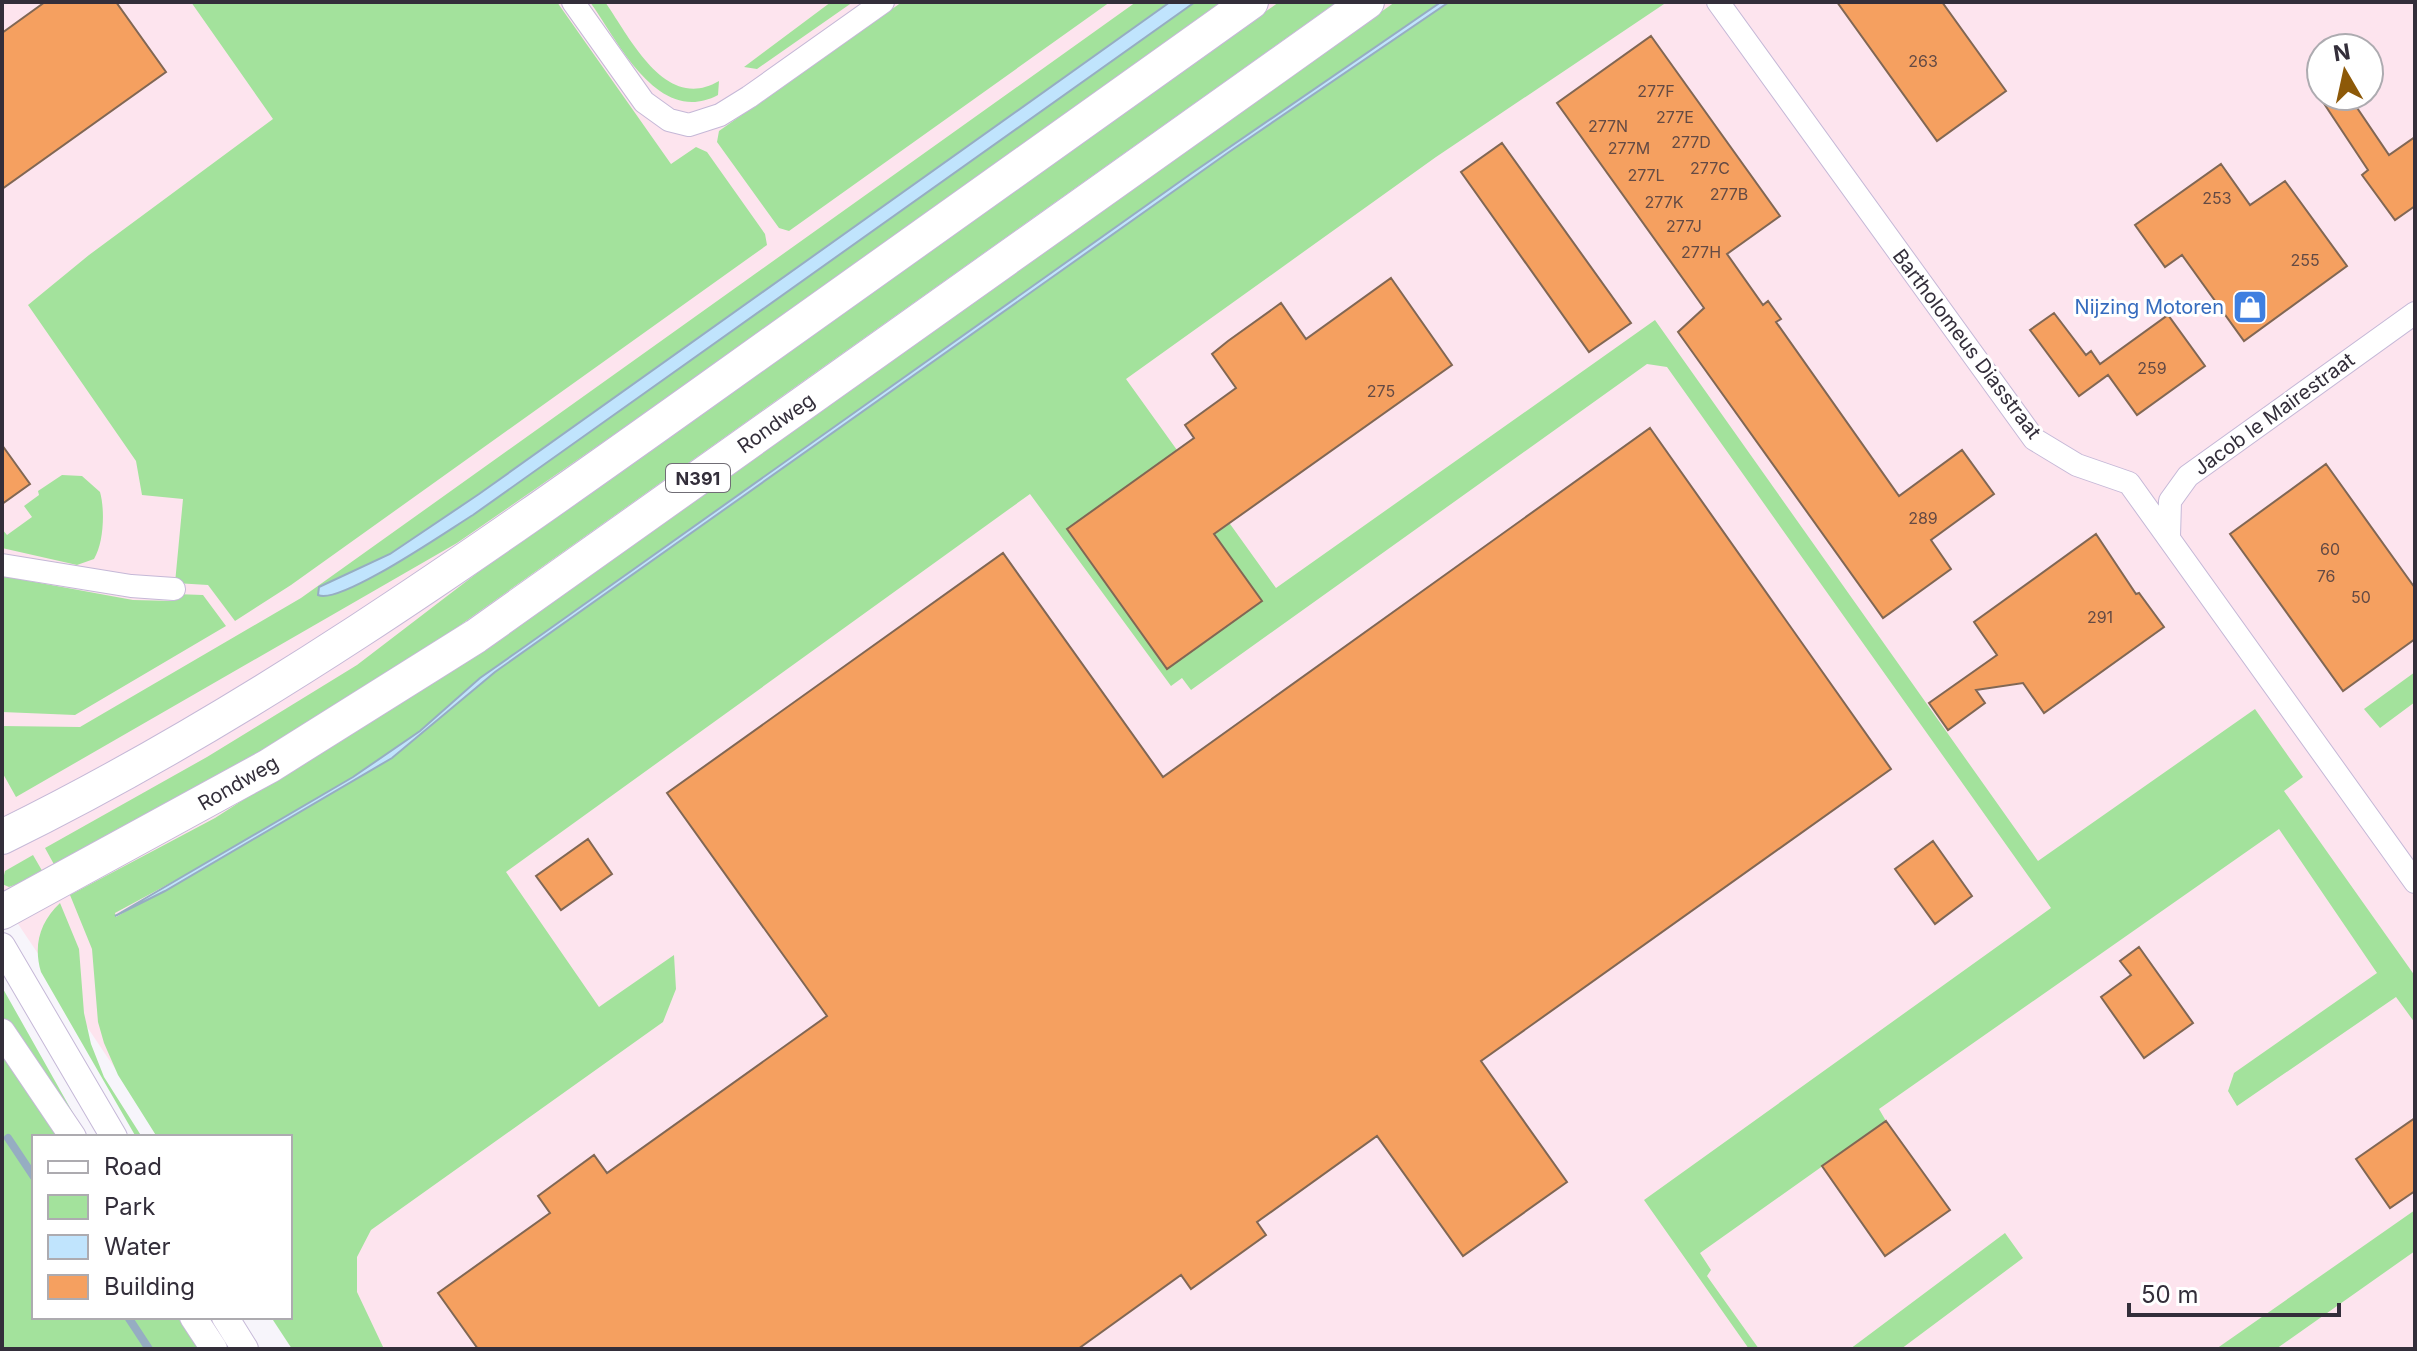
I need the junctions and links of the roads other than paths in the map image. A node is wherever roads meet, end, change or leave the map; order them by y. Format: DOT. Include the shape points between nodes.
graph roads {
  1 [pos="573,2"];
  2 [pos="883,2"];
  3 [pos="1251,2"];
  4 [pos="1367,2"];
  5 [pos="1718,2"];
  6 [pos="2415,313"];
  7 [pos="2169,537"];
  8 [pos="2,565"];
  9 [pos="174,589"];
  10 [pos="2,837"];
  11 [pos="2415,882"];
  12 [pos="2,912"];
  13 [pos="2,946"];
  14 [pos="2,1032"];
  15 [pos="72,1135"];
  16 [pos="113,1135"];
  17 [pos="194,1319"];
  18 [pos="226,1319"];
  19 [pos="214,1349"];
  20 [pos="245,1349"];
  1 -- 2 [label="street" via="644,102 669,120 689,125 720,115 749,97"];
  3 -- 10 [label="main road" via="346,641 198,730"];
  4 -- 12 [label="main road, Rondweg / N391" via="476,636 269,766"];
  5 -- 7 [label="street, Bartholomeus Diasstraat" via="2034,439 2077,465 2129,483"];
  6 -- 7 [label="street, Jacob le Mairestraat" via="2188,476 2170,501"];
  7 -- 11 [label="street, Bartholomeus Diasstraat"];
  8 -- 9 [label="street"];
  13 -- 16 [label="street"];
  14 -- 15 [label="street"];
  17 -- 19 [label="street"];
  18 -- 20 [label="street"];
}
